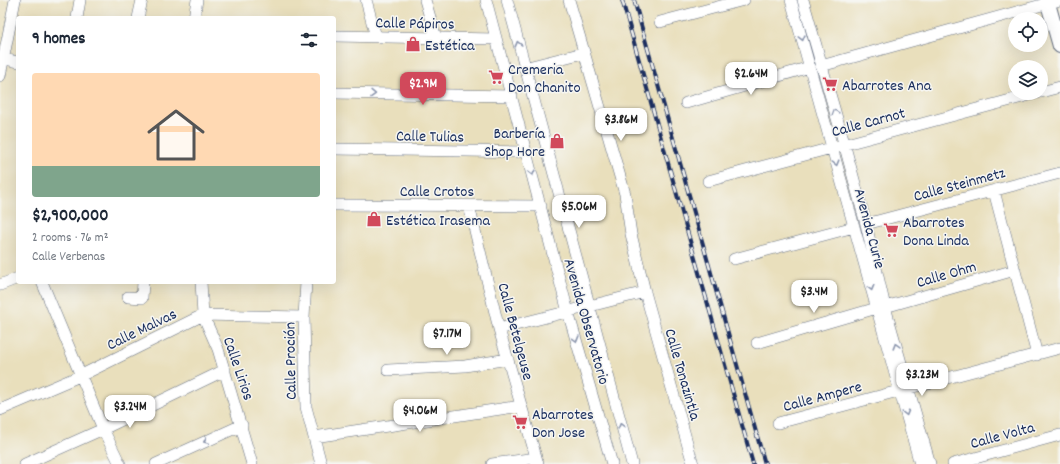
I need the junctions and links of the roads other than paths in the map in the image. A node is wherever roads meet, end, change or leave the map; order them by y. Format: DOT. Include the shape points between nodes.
graph roads {
  1 [pos="14,0"];
  2 [pos="80,0"];
  3 [pos="142,0"];
  4 [pos="197,0"];
  5 [pos="366,0"];
  6 [pos="425,0"];
  7 [pos="486,0"];
  8 [pos="507,0"];
  9 [pos="569,0"];
  10 [pos="744,0"];
  11 [pos="791,0"];
  12 [pos="803,0"];
  13 [pos="1051,1"];
  14 [pos="77,16"];
  15 [pos="138,16"];
  16 [pos="194,16"];
  17 [pos="660,22"];
  18 [pos="336,36"];
  19 [pos="376,37"];
  20 [pos="436,38"];
  21 [pos="496,39"];
  22 [pos="1060,46"];
  23 [pos="583,53"];
  24 [pos="2,59"];
  25 [pos="16,62"];
  26 [pos="815,67"];
  27 [pos="524,68"];
  28 [pos="0,76"];
  29 [pos="1060,87"];
  30 [pos="1048,90"];
  31 [pos="336,93"];
  32 [pos="512,96"];
  33 [pos="1010,100"];
  34 [pos="686,103"];
  35 [pos="537,118"];
  36 [pos="518,123"];
  37 [pos="844,143"];
  38 [pos="832,147"];
  39 [pos="336,149"];
  40 [pos="526,152"];
  41 [pos="1060,173"];
  42 [pos="708,181"];
  43 [pos="994,190"];
  44 [pos="336,205"];
  45 [pos="469,206"];
  46 [pos="540,206"];
  47 [pos="565,221"];
  48 [pos="866,224"];
  49 [pos="546,227"];
  50 [pos="854,227"];
  51 [pos="734,259"];
  52 [pos="1015,270"];
  53 [pos="16,279"];
  54 [pos="43,284"];
  55 [pos="142,284"];
  56 [pos="201,284"];
  57 [pos="306,284"];
  58 [pos="0,285"];
  59 [pos="645,292"];
  60 [pos="128,298"];
  61 [pos="588,306"];
  62 [pos="881,307"];
  63 [pos="568,312"];
  64 [pos="203,315"];
  65 [pos="304,317"];
  66 [pos="499,329"];
  67 [pos="757,343"];
  68 [pos="1060,348"];
  69 [pos="1037,355"];
  70 [pos="508,359"];
  71 [pos="225,370"];
  72 [pos="388,370"];
  73 [pos="82,375"];
  74 [pos="904,389"];
  75 [pos="522,406"];
  76 [pos="0,410"];
  77 [pos="778,423"];
  78 [pos="242,425"];
  79 [pos="103,429"];
  80 [pos="1060,435"];
  81 [pos="314,438"];
  82 [pos="537,461"];
  83 [pos="25,464"];
  84 [pos="120,464"];
  85 [pos="156,464"];
  86 [pos="252,464"];
  87 [pos="322,464"];
  88 [pos="492,464"];
  89 [pos="612,464"];
  90 [pos="632,464"];
  91 [pos="693,464"];
  92 [pos="920,464"];
  93 [pos="930,464"];
  94 [pos="953,464"];
  1 -- 24 [label="street"];
  2 -- 14 [label="street"];
  3 -- 15 [label="street"];
  4 -- 16 [label="street"];
  5 -- 19 [label="street"];
  6 -- 20 [label="street"];
  7 -- 21 [label="street, Avenida Observatorio"];
  27 -- 8 [label="street, Avenida Observatorio, one-way"];
  9 -- 23 [label="street, Calle Tonazintla"];
  10 -- 17 [label="street"];
  11 -- 26 [label="street, Avenida Curie, one-way"];
  12 -- 26 [label="street, Avenida Curie"];
  13 -- 22 [label="main road"];
  13 -- 26 [label="street"];
  18 -- 19 [label="street, Calle Pápiros"];
  19 -- 20 [label="street, Calle Pápiros"];
  20 -- 21 [label="street, Calle Pápiros"];
  21 -- 32 [label="street, Avenida Observatorio"];
  23 -- 27 [label="street"];
  23 -- 59 [label="street, Calle Tonazintla" via="625,194 631,234"];
  24 -- 25 [label="street"];
  24 -- 28 [label="street"];
  26 -- 34 [label="street"];
  37 -- 26 [label="street, Avenida Curie, one-way"];
  26 -- 38 [label="street, Avenida Curie"];
  27 -- 35 [label="street, Avenida Observatorio"];
  29 -- 30 [label="street"];
  31 -- 32 [label="street, one-way"];
  32 -- 36 [label="street, Avenida Observatorio"];
  33 -- 37 [label="street, Calle Carnot"];
  35 -- 36 [label="street"];
  35 -- 47 [label="street, Avenida Observatorio"];
  36 -- 40 [label="street, Avenida Observatorio"];
  37 -- 38 [label="street, Calle Carnot"];
  37 -- 48 [label="street, Avenida Curie"];
  38 -- 42 [label="street, Calle Carnot"];
  38 -- 50 [label="street, Avenida Curie, one-way"];
  39 -- 40 [label="street, Calle Tulias"];
  40 -- 46 [label="street, Avenida Observatorio, one-way"];
  41 -- 43 [label="street, Calle Steinmetz"];
  43 -- 48 [label="street, Calle Steinmetz"];
  43 -- 52 [label="street"];
  44 -- 45 [label="street, Calle Crotos"];
  45 -- 46 [label="street, Calle Crotos"];
  45 -- 66 [label="street, Calle Betelgeuse"];
  46 -- 49 [label="street, Avenida Observatorio"];
  47 -- 49 [label="street"];
  47 -- 61 [label="street, Avenida Observatorio"];
  48 -- 62 [label="street, Avenida Curie"];
  49 -- 63 [label="street, Avenida Observatorio"];
  50 -- 51 [label="street"];
  50 -- 62 [label="street, Avenida Curie, one-way"];
  52 -- 62 [label="street, Calle Ohm"];
  52 -- 69 [label="street"];
  53 -- 58 [label="street"];
  54 -- 73 [label="street"];
  55 -- 60 [label="street" via="142,298"];
  56 -- 64 [label="street, Calle Lirios"];
  57 -- 65 [label="street, Calle Proción"];
  59 -- 61 [label="street"];
  59 -- 91 [label="street, Calle Tonazintla"];
  61 -- 63 [label="street"];
  90 -- 61 [label="street, Avenida Observatorio, one-way"];
  62 -- 67 [label="street, Calle Ohm"];
  62 -- 74 [label="street, Avenida Curie"];
  63 -- 66 [label="street"];
  63 -- 89 [label="street, Avenida Observatorio, one-way"];
  64 -- 65 [label="street, Calle Malvas"];
  64 -- 71 [label="street, Calle Lirios"];
  64 -- 73 [label="street, Calle Malvas"];
  65 -- 81 [label="street, Calle Proción" via="306,407"];
  66 -- 70 [label="street, Calle Betelgeuse"];
  68 -- 69 [label="street, Calle Ampere"];
  69 -- 74 [label="street, Calle Ampere"];
  70 -- 72 [label="street" via="465,366"];
  70 -- 75 [label="street, Calle Betelgeuse"];
  71 -- 78 [label="street, Calle Lirios"];
  71 -- 79 [label="street"];
  73 -- 76 [label="street, Calle Malvas"];
  73 -- 79 [label="street"];
  74 -- 77 [label="street, Calle Ampere"];
  74 -- 92 [label="street, Avenida Curie, one-way"];
  74 -- 93 [label="street, Avenida Curie"];
  75 -- 81 [label="street"];
  75 -- 82 [label="street, Calle Betelgeuse"];
  78 -- 85 [label="street, one-way"];
  78 -- 86 [label="street, Calle Lirios"];
  79 -- 83 [label="street"];
  79 -- 84 [label="street"];
  80 -- 94 [label="street, Calle Volta"];
  81 -- 87 [label="street, Calle Proción"];
  82 -- 88 [label="street"];
}
